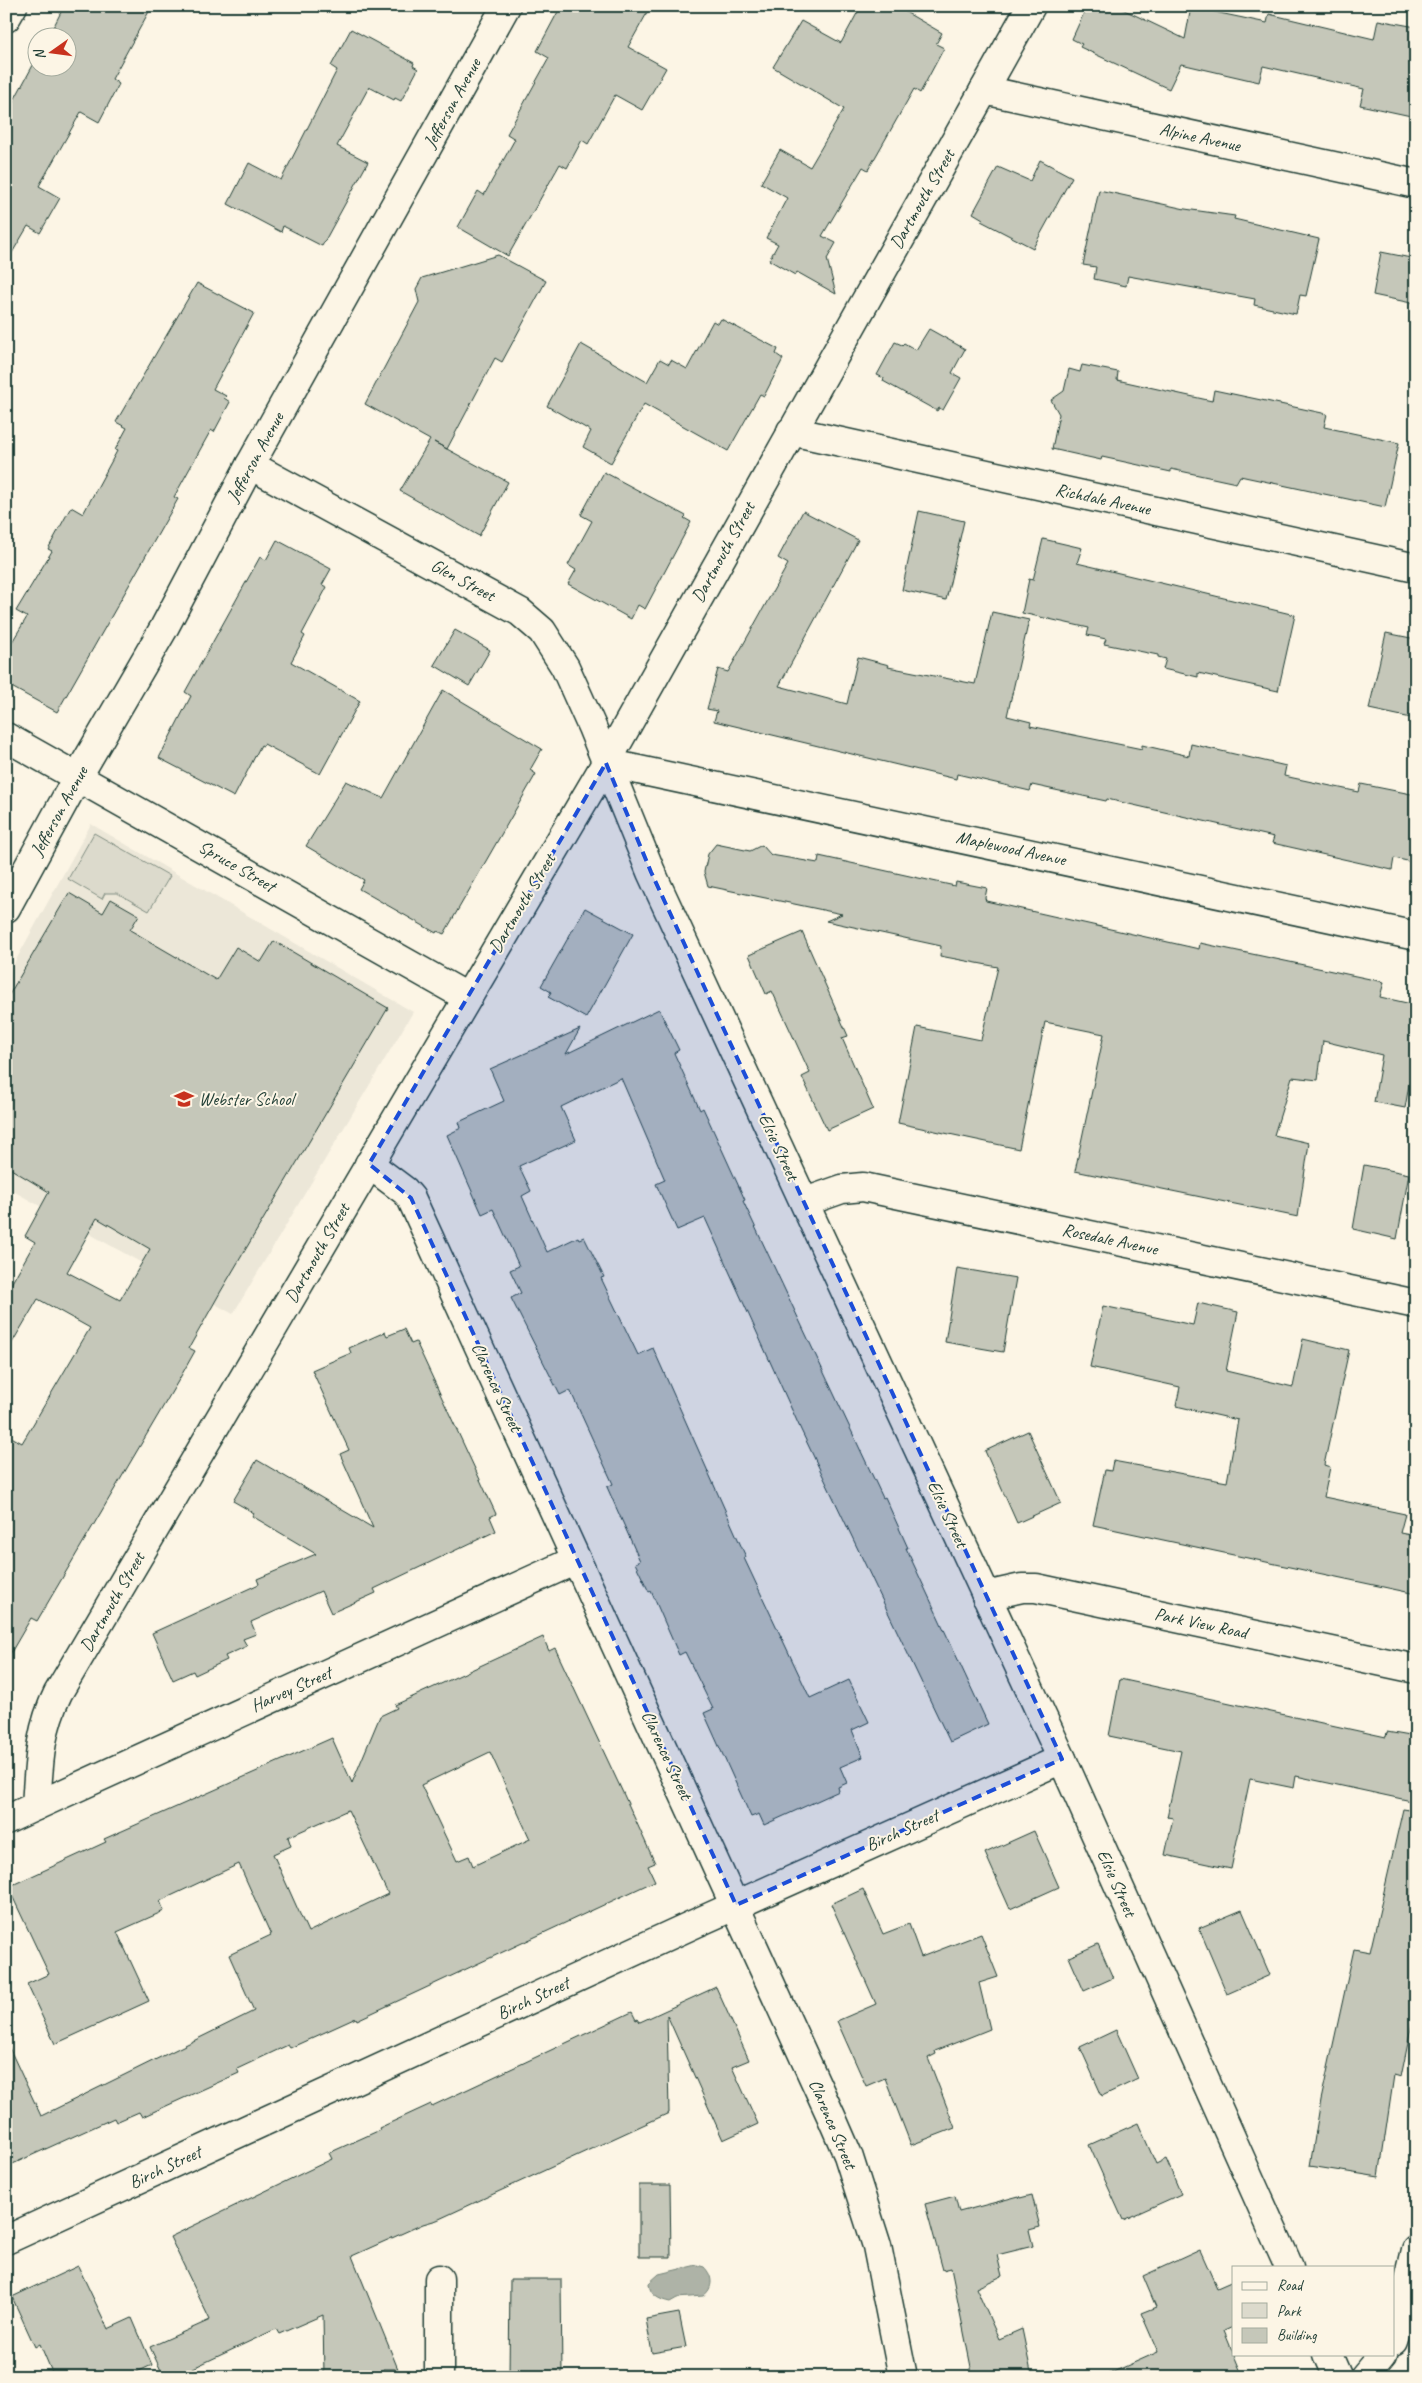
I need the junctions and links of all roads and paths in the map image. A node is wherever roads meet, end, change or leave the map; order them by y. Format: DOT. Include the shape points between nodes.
graph roads {
  1 [pos="13,6"];
  2 [pos="506,6"];
  3 [pos="1031,6"];
  4 [pos="6,18"];
  5 [pos="984,90"];
  6 [pos="1416,184"];
  7 [pos="791,430"];
  8 [pos="250,465"];
  9 [pos="1416,568"];
  10 [pos="6,737"];
  11 [pos="606,763"];
  12 [pos="78,776"];
  13 [pos="6,908"];
  14 [pos="1416,936"];
  15 [pos="467,997"];
  16 [pos="368,1164"];
  17 [pos="804,1202"];
  18 [pos="1416,1304"];
  19 [pos="576,1560"];
  20 [pos="986,1596"];
  21 [pos="1416,1669"];
  22 [pos="1062,1758"];
  23 [pos="36,1806"];
  24 [pos="6,1820"];
  25 [pos="736,1905"];
  26 [pos="6,2240"];
  27 [pos="1416,2250"];
  28 [pos="1289,2266"];
  29 [pos="439,2279"];
  30 [pos="1394,2338"];
  31 [pos="1329,2356"];
  32 [pos="1382,2356"];
  33 [pos="439,2377"];
  34 [pos="903,2377"];
  35 [pos="1338,2377"];
  36 [pos="1364,2377"];
  1 -- 4 [label="street"];
  2 -- 8 [label="street, Jefferson Avenue"];
  3 -- 5 [label="street, Dartmouth Street"];
  5 -- 6 [label="street, Alpine Avenue"];
  5 -- 7 [label="street, Dartmouth Street"];
  7 -- 9 [label="street, Richdale Avenue"];
  7 -- 11 [label="street, Dartmouth Street"];
  8 -- 11 [label="street, Glen Street" via="509,605 532,621 559,654"];
  8 -- 12 [label="street, Jefferson Avenue" via="164,628"];
  10 -- 12 [label="street, Spruce Street"];
  11 -- 14 [label="street, Maplewood Avenue"];
  11 -- 15 [label="street, Dartmouth Street"];
  11 -- 17 [label="street, Elsie Street" via="651,872"];
  12 -- 13 [label="street, Jefferson Avenue"];
  12 -- 15 [label="street, Spruce Street"];
  15 -- 16 [label="street, Dartmouth Street"];
  16 -- 19 [label="street, Clarence Street" via="411,1198"];
  16 -- 23 [label="street, Dartmouth Street" via="58,1693 40,1744"];
  17 -- 18 [label="street, Rosedale Avenue" via="842,1189 863,1187"];
  17 -- 20 [label="street, Elsie Street"];
  19 -- 23 [label="street, Harvey Street"];
  19 -- 25 [label="street, Clarence Street"];
  20 -- 21 [label="street, Park View Road" via="1036,1588"];
  20 -- 22 [label="street, Elsie Street"];
  22 -- 25 [label="street, Birch Street"];
  22 -- 28 [label="street, Elsie Street"];
  23 -- 24 [label="street, Harvey Street"];
  25 -- 26 [label="street, Birch Street"];
  25 -- 34 [label="street, Clarence Street" via="851,2163 876,2246"];
  27 -- 30 [label="street"];
  29 -- 33 [label="street"];
  31 -- 35 [label="street"];
  32 -- 36 [label="street"];
}
